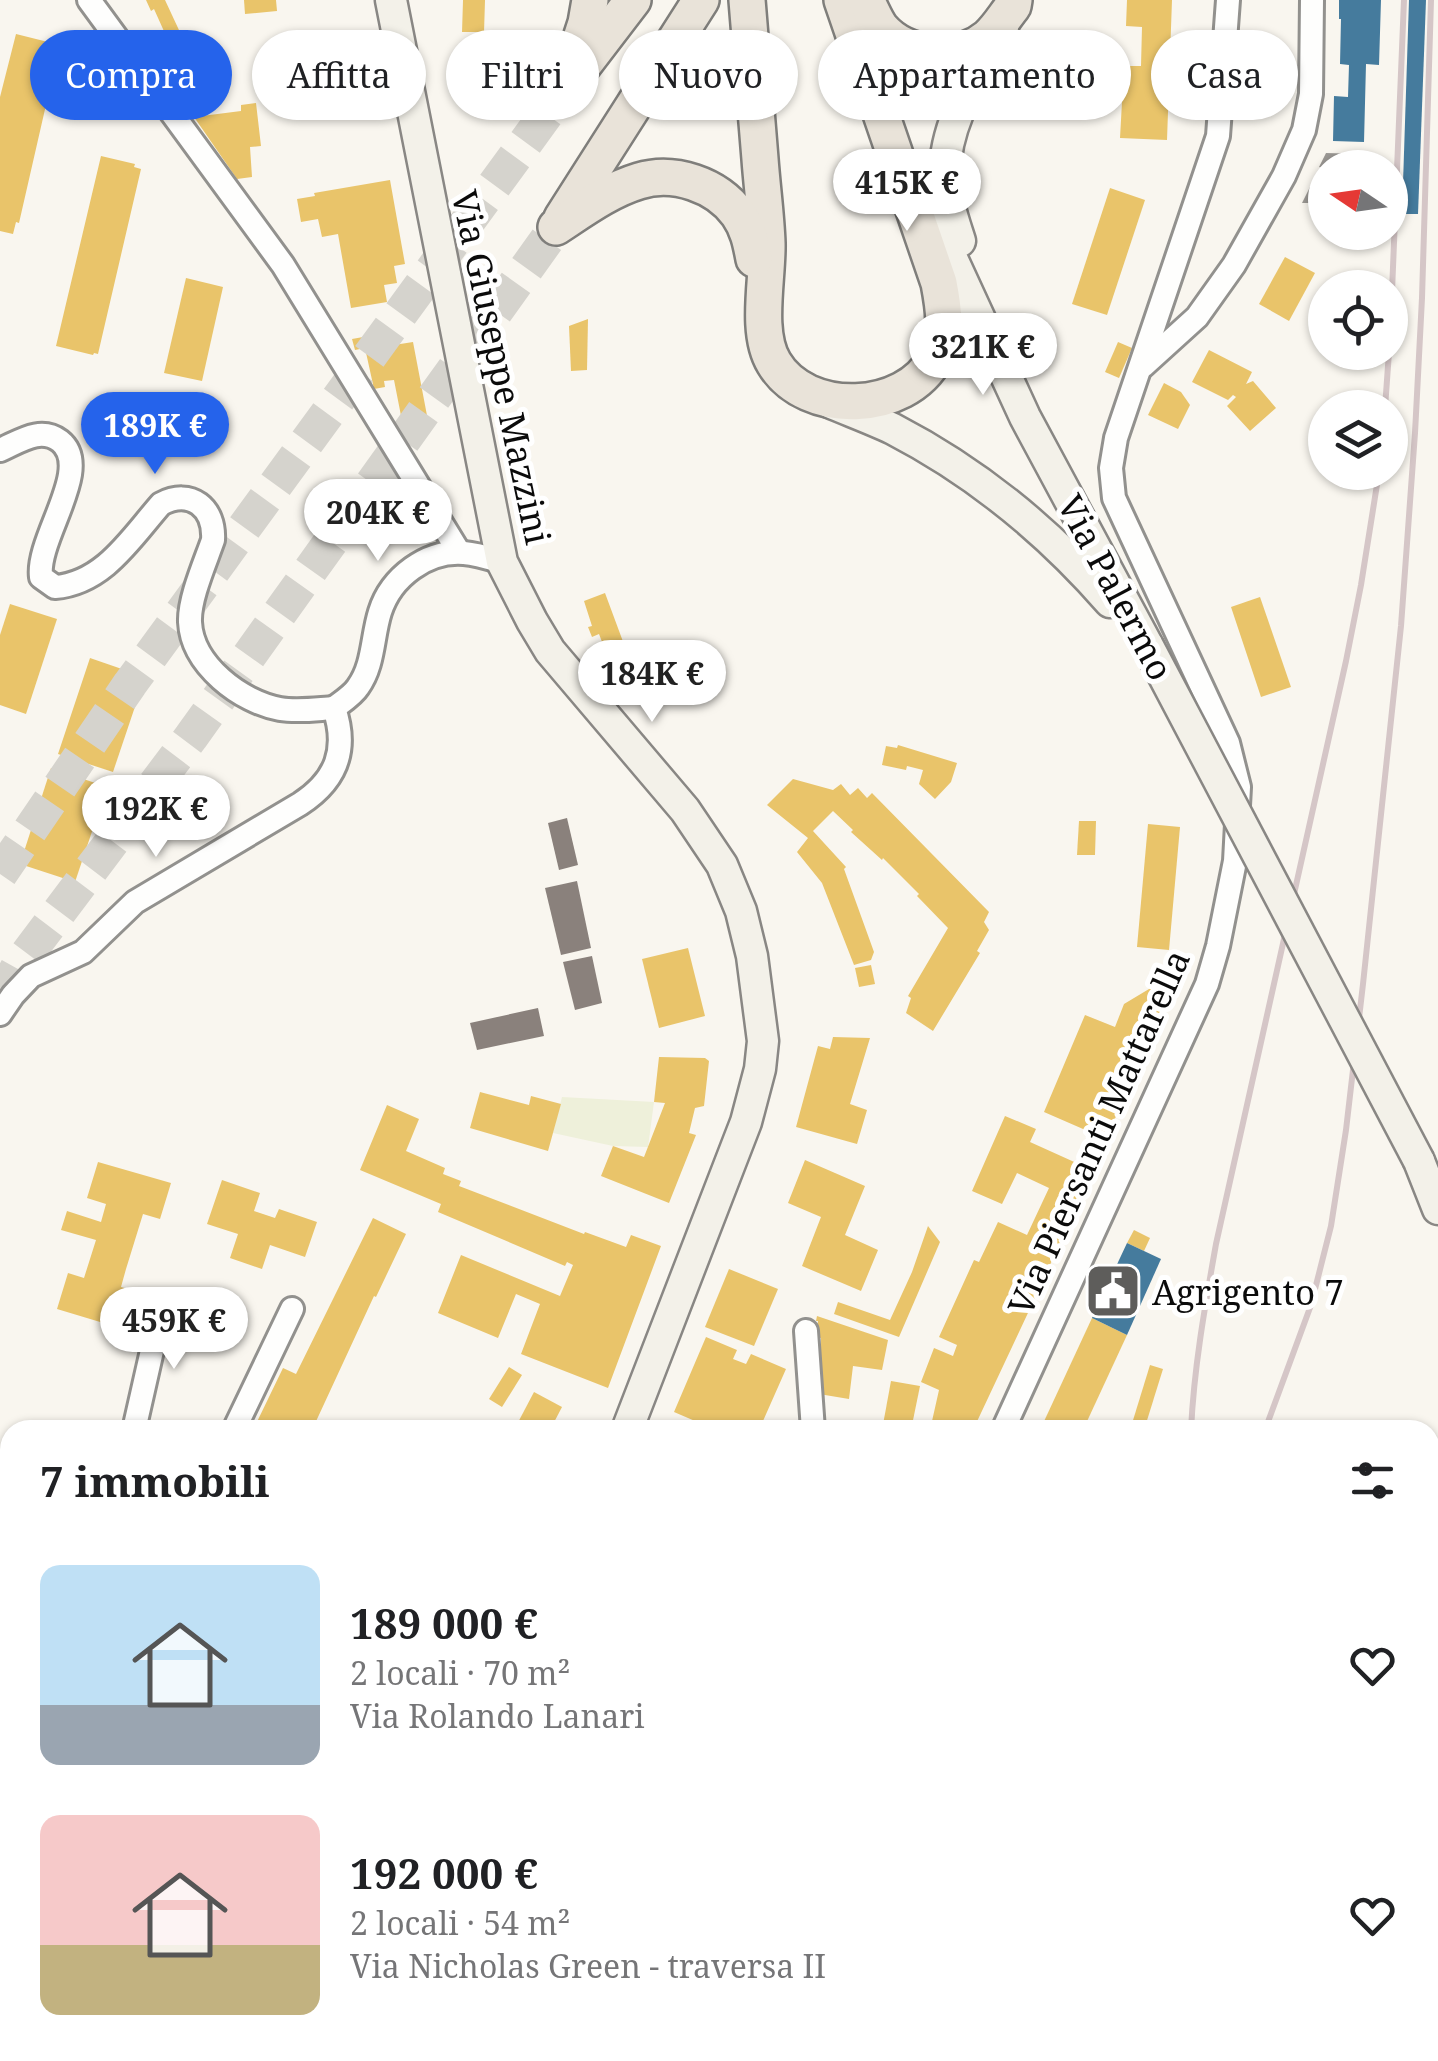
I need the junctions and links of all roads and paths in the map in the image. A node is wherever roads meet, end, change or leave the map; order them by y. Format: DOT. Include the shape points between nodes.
graph roads {
  1 [pos="89,0"];
  2 [pos="391,0"];
  3 [pos="590,0"];
  4 [pos="633,0"];
  5 [pos="701,0"];
  6 [pos="747,0"];
  7 [pos="842,0"];
  8 [pos="866,0"];
  9 [pos="1228,0"];
  10 [pos="1312,0"];
  11 [pos="1014,3"];
  12 [pos="853,30"];
  13 [pos="884,120"];
  14 [pos="888,120"];
  15 [pos="764,318"];
  16 [pos="996,353"];
  17 [pos="1140,368"];
  18 [pos="820,398"];
  19 [pos="0,450"];
  20 [pos="459,552"];
  21 [pos="502,562"];
  22 [pos="1148,646"];
  23 [pos="334,708"];
  24 [pos="0,1014"];
  25 [pos="1418,1162"];
  26 [pos="1438,1190"];
  27 [pos="1438,1199"];
  28 [pos="1438,1209"];
  29 [pos="163,1302"];
  30 [pos="292,1309"];
  31 [pos="806,1331"];
  32 [pos="136,1420"];
  33 [pos="239,1420"];
  34 [pos="631,1420"];
  35 [pos="812,1420"];
  36 [pos="1008,1420"];
  1 -- 20 [label="street" via="283,265"];
  2 -- 21 [label="main road, Via Giuseppe Mazzini"];
  3 -- 4 [label="main road" via="558,98"];
  5 -- 15 [label="main road" via="556,227 641,180 696,183 720,195 748,232"];
  6 -- 15 [label="main road" via="767,244"];
  7 -- 12 [label="main road, Via Palermo"];
  8 -- 11 [label="main road" via="897,42 937,54 987,38"];
  9 -- 17 [label="street, Via Piersanti Mattarella" via="1218,136"];
  10 -- 17 [label="street" via="1310,94 1290,164 1206,304"];
  11 -- 16 [label="main road" via="956,120 944,182"];
  13 -- 18 [label="main road" via="938,284 943,335 935,359 898,392 876,400"];
  14 -- 16 [label="main road, Via Palermo"];
  15 -- 18 [label="main road" via="774,364"];
  16 -- 22 [label="main road, Via Palermo"];
  17 -- 36 [label="street, Via Piersanti Mattarella" via="1112,453 1111,484 1228,743 1239,787 1236,861 1208,984"];
  18 -- 22 [label="main road" via="896,431 974,478 1051,539"];
  19 -- 23 [label="street" via="38,434 60,442 70,456 72,474 40,568 55,587 106,568 173,497 201,506 213,540 190,621 201,654 221,679 268,706"];
  20 -- 21 [label="street"];
  20 -- 23 [label="street" via="424,560 394,586 358,688"];
  21 -- 34 [label="main road, Via Giuseppe Mazzini" via="550,651 685,810 722,864 752,956 763,1041 746,1122"];
  22 -- 25 [label="main road, Via Palermo, bridge"];
  23 -- 24 [label="street" via="340,752 321,788 135,902 83,952 32,976"];
  25 -- 26 [label="main road"];
  25 -- 27 [label="main road"];
  25 -- 28 [label="main road"];
  29 -- 32 [label="street"];
  30 -- 33 [label="street"];
  31 -- 35 [label="street"];
}
